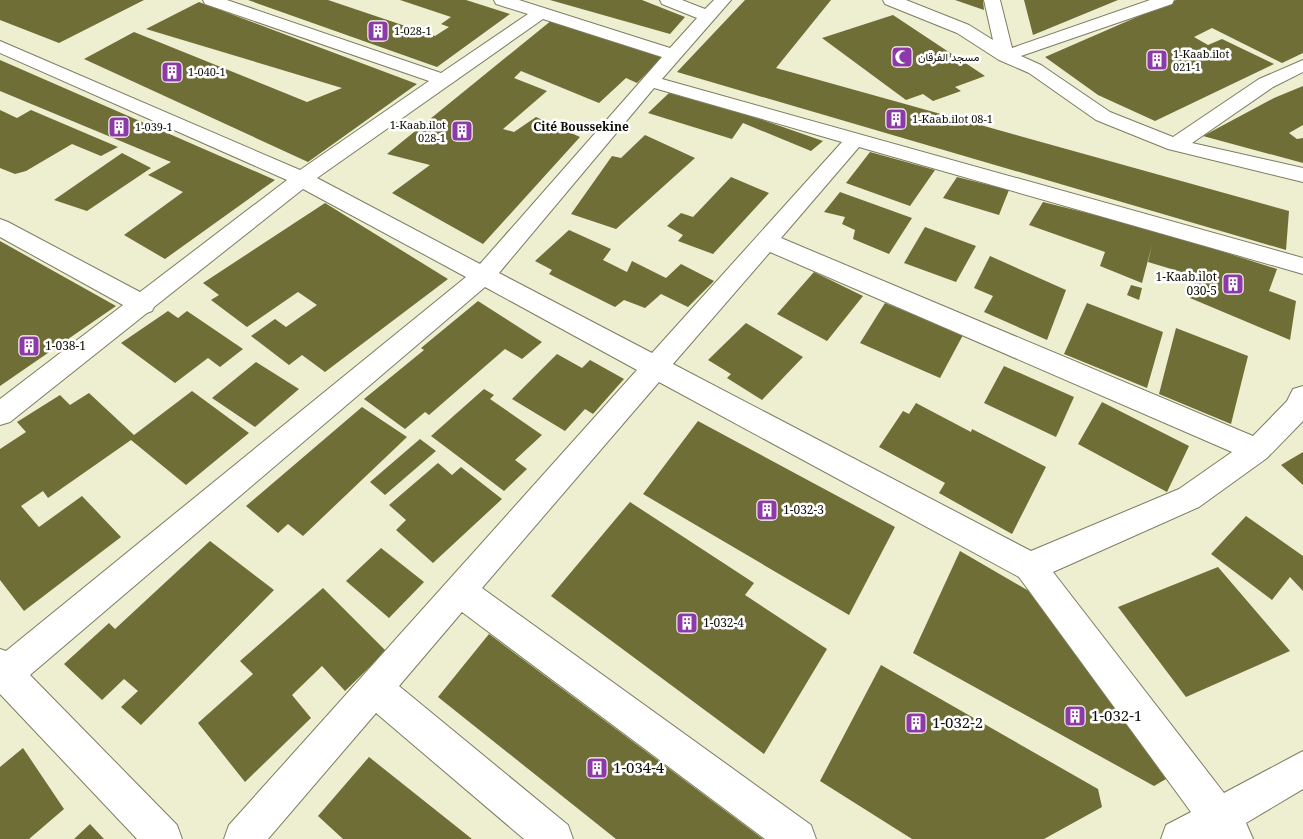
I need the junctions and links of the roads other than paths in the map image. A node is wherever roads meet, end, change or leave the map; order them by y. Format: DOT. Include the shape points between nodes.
graph roads {
  1 [pos="211,0"];
  2 [pos="502,0"];
  3 [pos="668,0"];
  4 [pos="891,0"];
  5 [pos="992,0"];
  6 [pos="1166,0"];
  7 [pos="715,8"];
  8 [pos="541,12"];
  9 [pos="0,46"];
  10 [pos="674,55"];
  11 [pos="1006,56"];
  12 [pos="1303,65"];
  13 [pos="444,80"];
  14 [pos="650,81"];
  15 [pos="856,138"];
  16 [pos="1175,145"];
  17 [pos="1303,175"];
  18 [pos="302,179"];
  19 [pos="0,227"];
  20 [pos="766,241"];
  21 [pos="1303,266"];
  22 [pos="484,276"];
  23 [pos="143,304"];
  24 [pos="655,368"];
  25 [pos="1303,397"];
  26 [pos="0,414"];
  27 [pos="1257,450"];
  28 [pos="1030,567"];
  29 [pos="460,591"];
  30 [pos="3,670"];
  31 [pos="375,689"];
  32 [pos="1303,769"];
  33 [pos="1226,829"];
  34 [pos="163,839"];
  35 [pos="243,839"];
  36 [pos="554,839"];
  37 [pos="797,839"];
  38 [pos="1180,839"];
  1 -- 13 [label="street"];
  2 -- 8 [label="street"];
  3 -- 7 [label="street"];
  4 -- 11 [label="street" via="963,29"];
  5 -- 11 [label="street"];
  6 -- 11 [label="street"];
  7 -- 10 [label="street"];
  8 -- 10 [label="street"];
  8 -- 13 [label="street"];
  9 -- 18 [label="street"];
  10 -- 14 [label="street"];
  11 -- 16 [label="street" via="1035,69 1103,116"];
  12 -- 16 [label="street" via="1266,83"];
  13 -- 18 [label="street"];
  14 -- 15 [label="street"];
  14 -- 22 [label="street"];
  15 -- 20 [label="street"];
  15 -- 21 [label="street"];
  16 -- 17 [label="street"];
  18 -- 22 [label="street"];
  18 -- 23 [label="street"];
  19 -- 23 [label="street"];
  20 -- 24 [label="street"];
  20 -- 27 [label="street"];
  22 -- 24 [label="street"];
  22 -- 30 [label="street"];
  23 -- 26 [label="street"];
  24 -- 28 [label="street"];
  24 -- 29 [label="street"];
  25 -- 27 [label="street" via="1297,409"];
  27 -- 28 [label="street" via="1189,498"];
  28 -- 33 [label="street"];
  29 -- 31 [label="street"];
  29 -- 37 [label="street"];
  30 -- 34 [label="street"];
  31 -- 35 [label="street"];
  31 -- 36 [label="street"];
  32 -- 33 [label="street"];
  33 -- 38 [label="street"];
}
